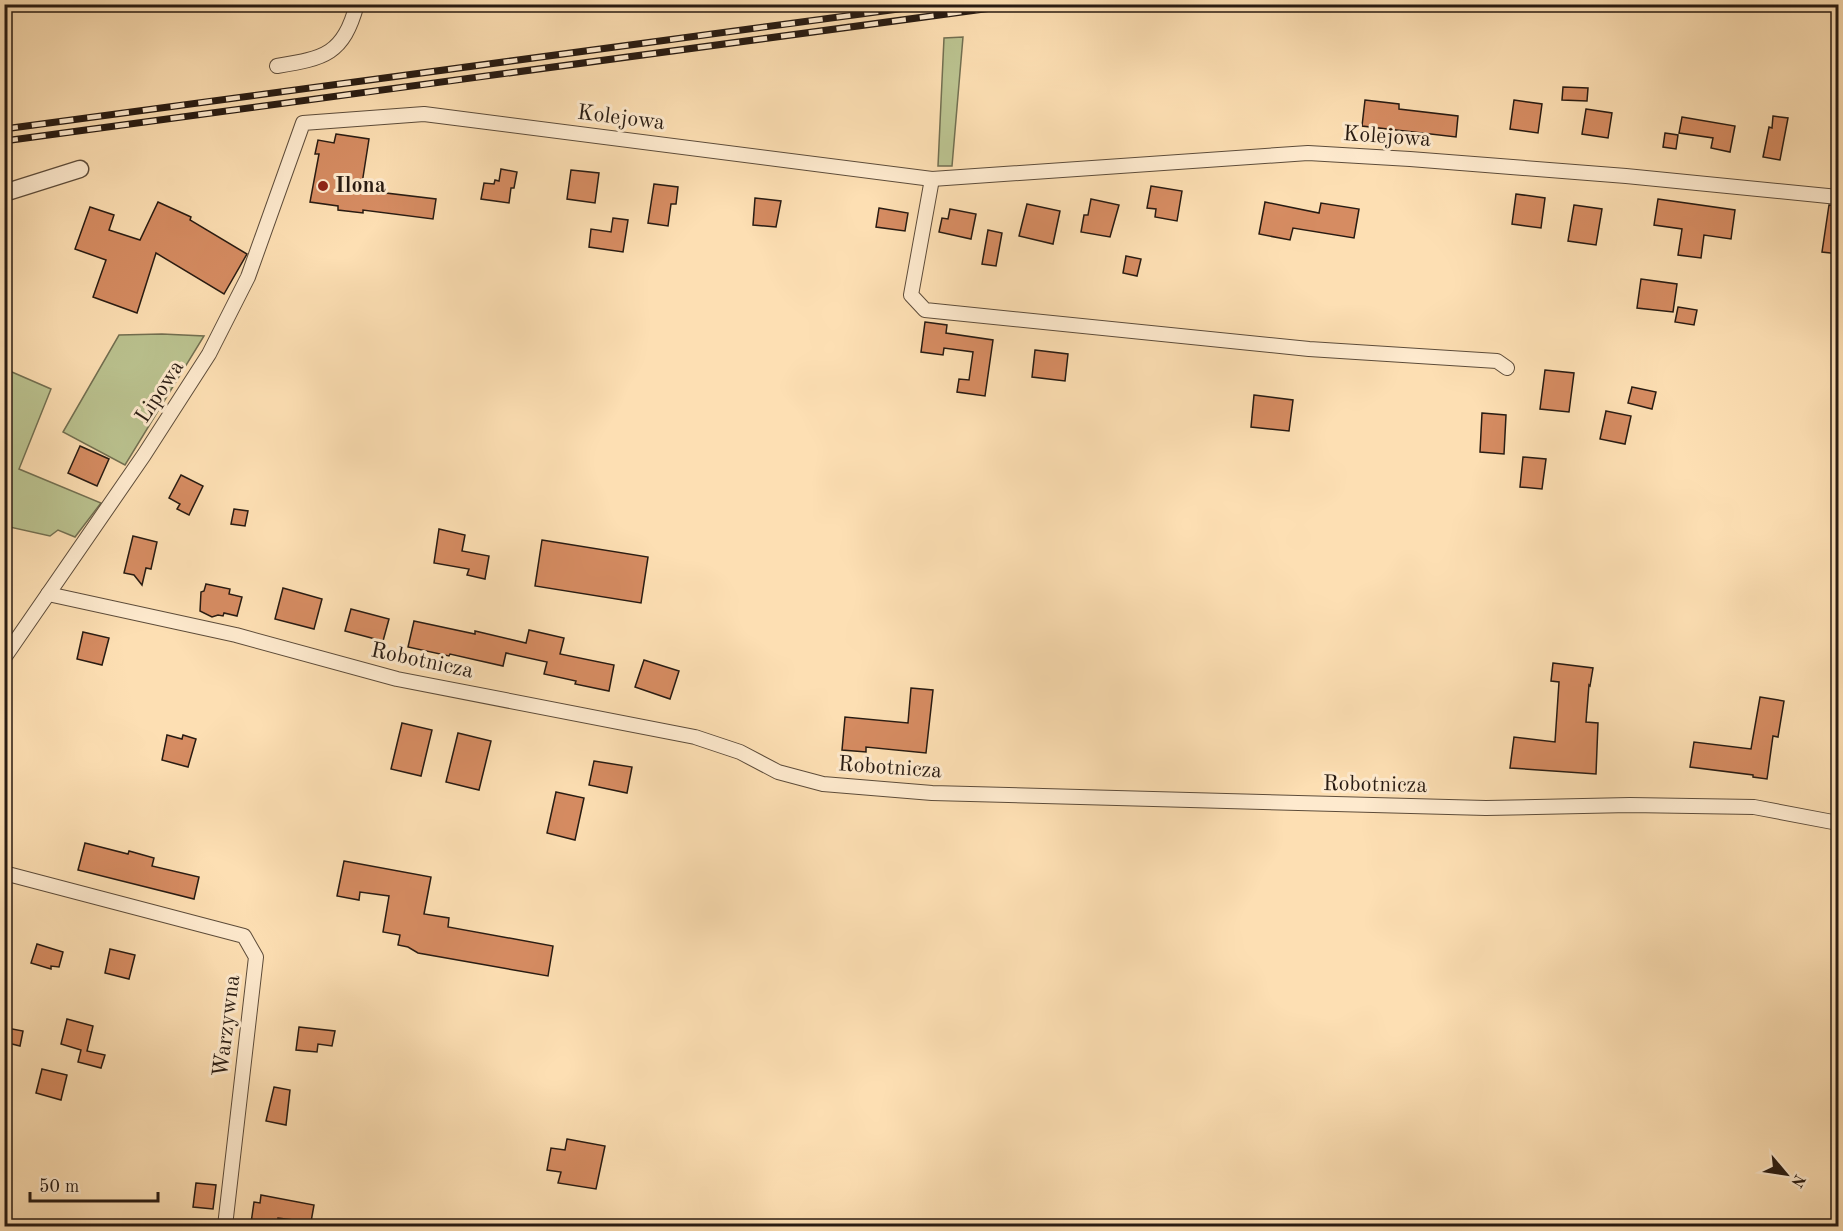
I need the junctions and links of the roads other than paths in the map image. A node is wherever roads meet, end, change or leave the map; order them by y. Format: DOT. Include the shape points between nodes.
graph roads {
  1 [pos="357,4"];
  2 [pos="277,66"];
  3 [pos="303,123"];
  4 [pos="80,169"];
  5 [pos="932,179"];
  6 [pos="4,193"];
  7 [pos="1839,197"];
  8 [pos="1507,368"];
  9 [pos="48,594"];
  10 [pos="4,658"];
  11 [pos="1839,823"];
  12 [pos="4,873"];
  13 [pos="225,1227"];
  1 -- 2 [label="street" via="347,33 332,50 310,61"];
  3 -- 5 [label="street, Kolejowa" via="424,114"];
  3 -- 9 [label="street, Lipowa" via="248,277 209,354"];
  4 -- 6 [label="street"];
  5 -- 7 [label="street, Kolejowa" via="1308,153 1626,176"];
  5 -- 8 [label="street" via="911,295 925,310 1309,349 1497,361"];
  9 -- 10 [label="street, Lipowa"];
  9 -- 11 [label="street, Robotnicza" via="236,635 397,679 695,737 740,752 778,772 823,784 932,793 1255,803 1486,808 1754,807"];
  12 -- 13 [label="street, Warzywna" via="244,936 256,957"];
}
